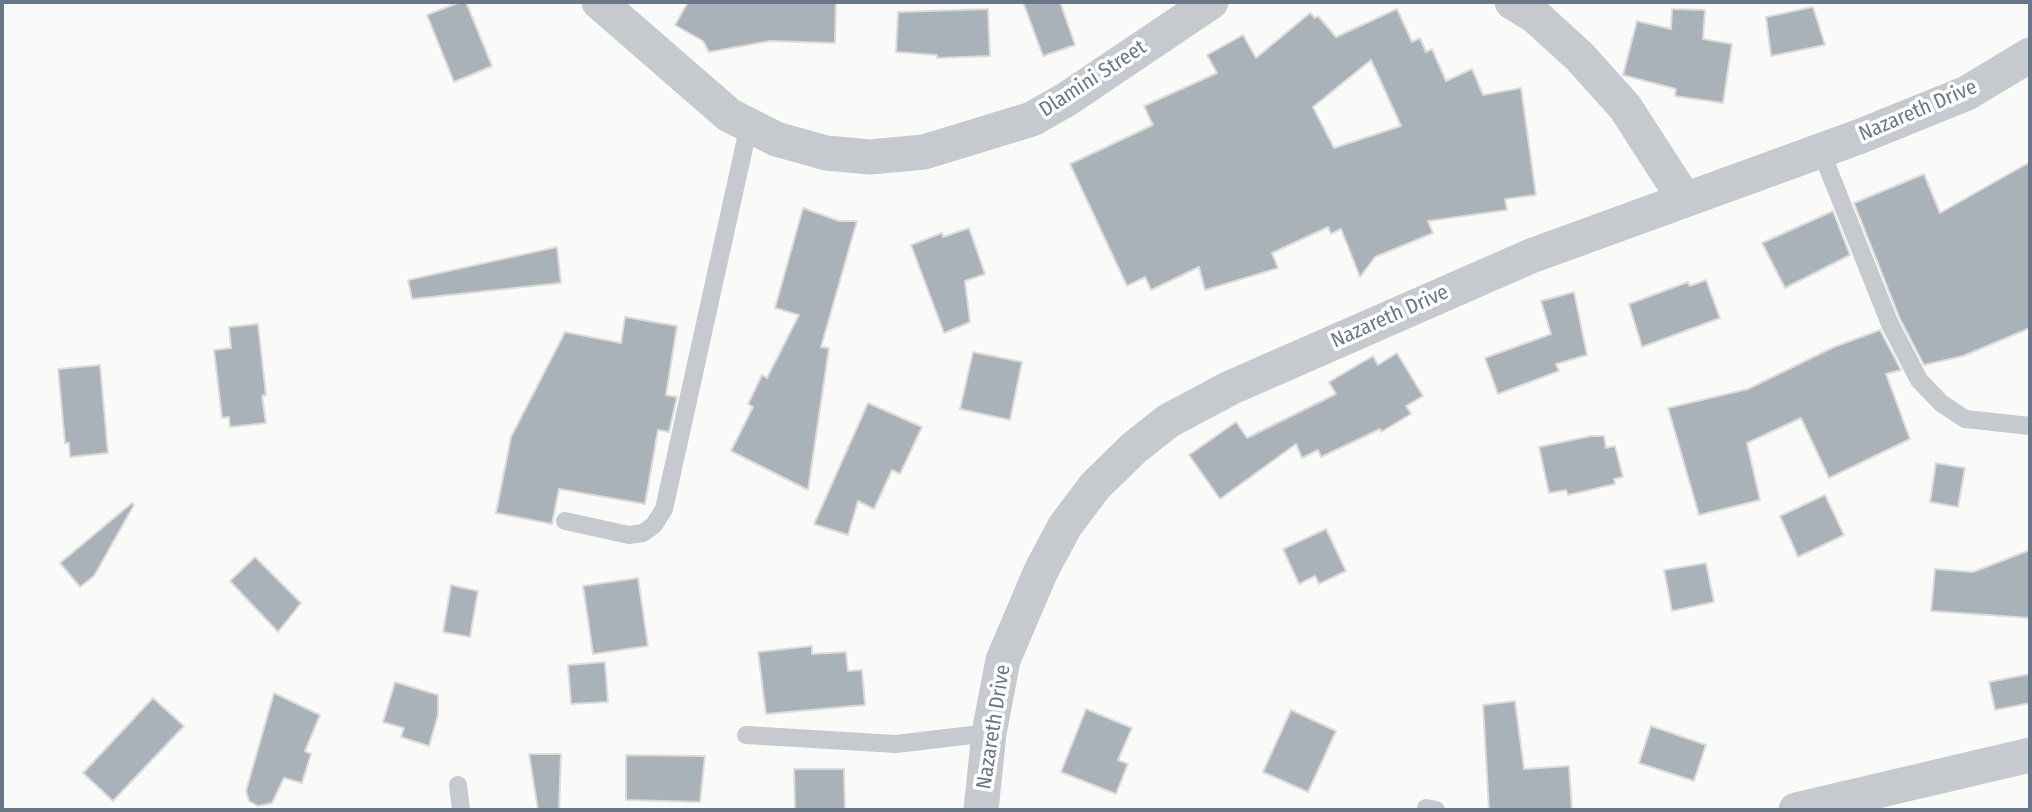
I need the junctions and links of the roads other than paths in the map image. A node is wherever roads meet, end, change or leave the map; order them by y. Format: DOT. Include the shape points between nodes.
graph roads {
  1 [pos="599,2"];
  2 [pos="1211,2"];
  3 [pos="1512,2"];
  4 [pos="2030,55"];
  5 [pos="750,125"];
  6 [pos="1821,151"];
  7 [pos="1685,200"];
  8 [pos="2030,426"];
  9 [pos="565,521"];
  10 [pos="989,733"];
  11 [pos="746,735"];
  12 [pos="2030,755"];
  13 [pos="458,785"];
  14 [pos="1868,802"];
  15 [pos="461,810"];
  16 [pos="981,810"];
  17 [pos="1796,810"];
  1 -- 5 [label="street, Dlamini Street" via="729,115"];
  2 -- 5 [label="street, Dlamini Street" via="1032,119 936,149 870,157 826,153 776,139"];
  3 -- 7 [label="street" via="1535,16 1579,56 1625,107"];
  4 -- 6 [label="street, Nazareth Drive" via="1967,93"];
  5 -- 9 [label="lane" via="664,509 654,525 629,535"];
  6 -- 7 [label="street, Nazareth Drive"];
  6 -- 8 [label="lane" via="1890,324 1920,380 1941,403 1965,419"];
  7 -- 10 [label="street, Nazareth Drive" via="1531,256 1267,371 1151,434 1095,486 1065,526 1003,660"];
  10 -- 11 [label="lane" via="896,744"];
  10 -- 16 [label="street, Nazareth Drive"];
  12 -- 14 [label="street"];
  13 -- 15 [label="lane"];
  14 -- 17 [label="street"];
}
